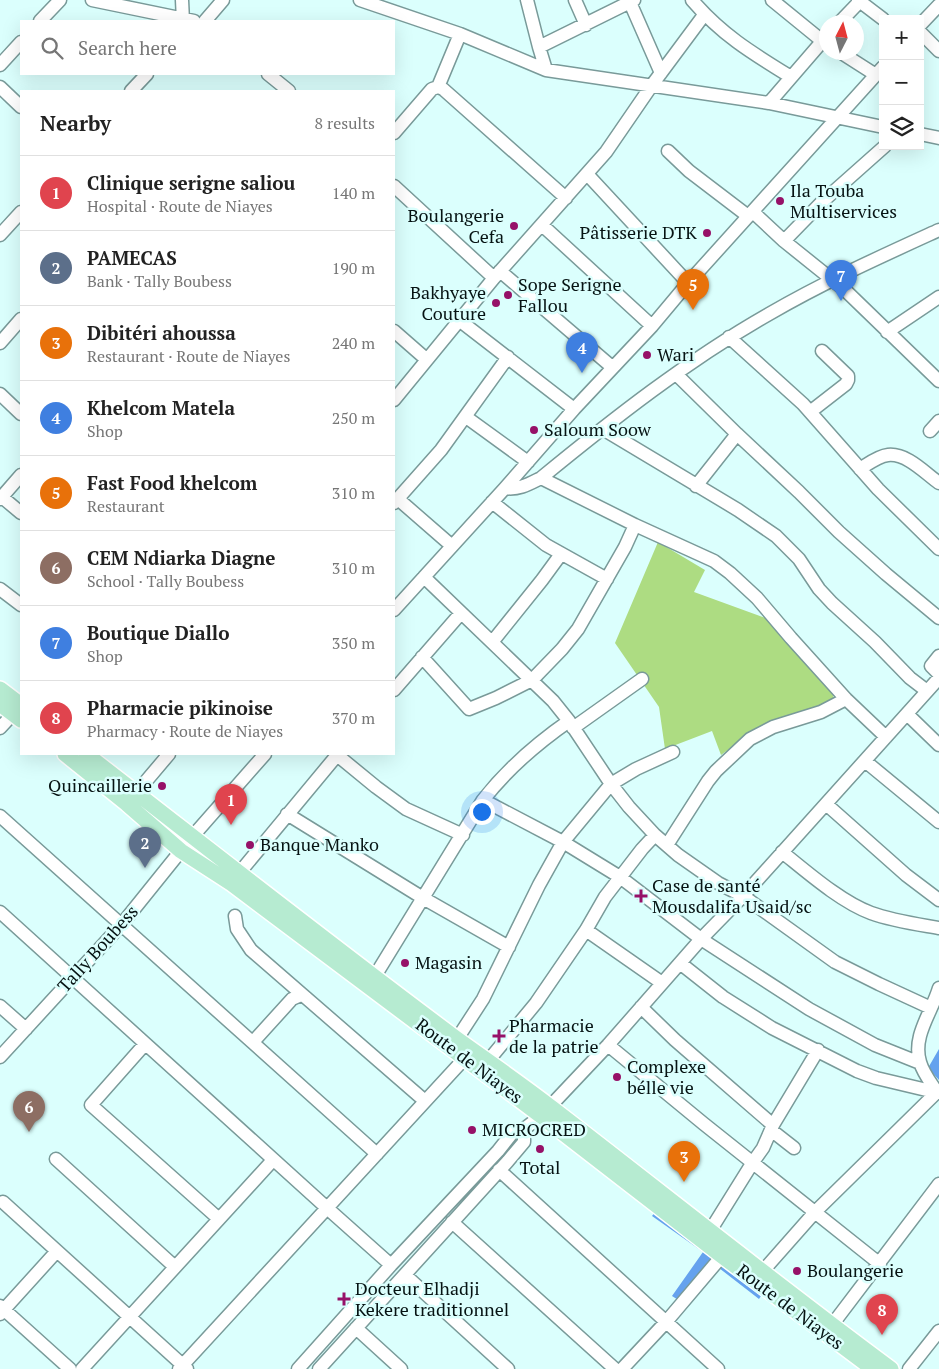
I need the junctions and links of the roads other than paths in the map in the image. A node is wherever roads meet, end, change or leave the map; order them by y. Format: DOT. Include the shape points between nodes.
graph roads {
  1 [pos="60,0"];
  2 [pos="92,0"];
  3 [pos="182,0"];
  4 [pos="223,0"];
  5 [pos="360,0"];
  6 [pos="527,0"];
  7 [pos="575,0"];
  8 [pos="692,0"];
  9 [pos="772,0"];
  10 [pos="860,0"];
  11 [pos="631,1"];
  12 [pos="939,5"];
  13 [pos="704,14"];
  14 [pos="846,15"];
  15 [pos="879,16"];
  16 [pos="41,20"];
  17 [pos="187,20"];
  18 [pos="206,20"];
  19 [pos="924,21"];
  20 [pos="586,25"];
  21 [pos="460,34"];
  22 [pos="819,36"];
  23 [pos="924,36"];
  24 [pos="20,43"];
  25 [pos="539,47"];
  26 [pos="819,47"];
  27 [pos="939,51"];
  28 [pos="856,60"];
  29 [pos="0,65"];
  30 [pos="546,70"];
  31 [pos="879,71"];
  32 [pos="661,73"];
  33 [pos="146,75"];
  34 [pos="269,75"];
  35 [pos="791,77"];
  36 [pos="652,85"];
  37 [pos="0,87"];
  38 [pos="438,87"];
  39 [pos="132,90"];
  40 [pos="288,90"];
  41 [pos="769,103"];
  42 [pos="20,106"];
  43 [pos="837,117"];
  44 [pos="879,126"];
  45 [pos="395,132"];
  46 [pos="924,135"];
  47 [pos="939,138"];
  48 [pos="880,150"];
  49 [pos="668,151"];
  50 [pos="587,174"];
  51 [pos="395,187"];
  52 [pos="566,198"];
  53 [pos="20,213"];
  54 [pos="751,214"];
  55 [pos="542,225"];
  56 [pos="939,230"];
  57 [pos="0,235"];
  58 [pos="784,241"];
  59 [pos="497,274"];
  60 [pos="833,279"];
  61 [pos="688,283"];
  62 [pos="939,297"];
  63 [pos="20,320"];
  64 [pos="459,320"];
  65 [pos="652,326"];
  66 [pos="395,332"];
  67 [pos="887,332"];
  68 [pos="729,338"];
  69 [pos="0,343"];
  70 [pos="822,350"];
  71 [pos="508,358"];
  72 [pos="426,359"];
  73 [pos="612,367"];
  74 [pos="676,374"];
  75 [pos="939,382"];
  76 [pos="0,395"];
  77 [pos="395,399"];
  78 [pos="574,409"];
  79 [pos="810,412"];
  80 [pos="20,413"];
  81 [pos="466,417"];
  82 [pos="603,428"];
  83 [pos="737,434"];
  84 [pos="528,462"];
  85 [pos="860,469"];
  86 [pos="20,476"];
  87 [pos="541,478"];
  88 [pos="939,483"];
  89 [pos="696,486"];
  90 [pos="505,488"];
  91 [pos="1,498"];
  92 [pos="396,501"];
  93 [pos="492,502"];
  94 [pos="20,512"];
  95 [pos="635,525"];
  96 [pos="452,546"];
  97 [pos="939,549"];
  98 [pos="561,554"];
  99 [pos="424,576"];
  100 [pos="607,579"];
  101 [pos="0,589"];
  102 [pos="20,604"];
  103 [pos="395,609"];
  104 [pos="461,613"];
  105 [pos="939,618"];
  106 [pos="493,641"];
  107 [pos="939,656"];
  108 [pos="422,657"];
  109 [pos="939,676"];
  110 [pos="642,679"];
  111 [pos="532,680"];
  112 [pos="0,689"];
  113 [pos="395,689"];
  114 [pos="927,691"];
  115 [pos="846,699"];
  116 [pos="0,704"];
  117 [pos="18,713"];
  118 [pos="907,714"];
  119 [pos="571,724"];
  120 [pos="0,728"];
  121 [pos="886,736"];
  122 [pos="939,745"];
  123 [pos="674,752"];
  124 [pos="66,755"];
  125 [pos="87,755"];
  126 [pos="168,755"];
  127 [pos="264,755"];
  128 [pos="337,755"];
  129 [pos="339,755"];
  130 [pos="865,760"];
  131 [pos="611,784"];
  132 [pos="136,793"];
  133 [pos="484,800"];
  134 [pos="826,804"];
  135 [pos="287,814"];
  136 [pos="0,816"];
  137 [pos="939,822"];
  138 [pos="462,835"];
  139 [pos="655,835"];
  140 [pos="192,837"];
  141 [pos="563,842"];
  142 [pos="667,845"];
  143 [pos="181,851"];
  144 [pos="782,852"];
  145 [pos="240,872"];
  146 [pos="620,877"];
  147 [pos="743,896"];
  148 [pos="422,898"];
  149 [pos="939,900"];
  150 [pos="0,912"];
  151 [pos="235,916"];
  152 [pos="122,924"];
  153 [pos="939,928"];
  154 [pos="586,930"];
  155 [pos="701,939"];
  156 [pos="509,947"];
  157 [pos="680,963"];
  158 [pos="375,976"];
  159 [pos="72,978"];
  160 [pos="662,983"];
  161 [pos="939,988"];
  162 [pos="301,995"];
  163 [pos="0,1006"];
  164 [pos="641,1007"];
  165 [pos="931,1008"];
  166 [pos="26,1029"];
  167 [pos="457,1039"];
  168 [pos="253,1042"];
  169 [pos="145,1044"];
  170 [pos="608,1045"];
  171 [pos="818,1050"];
  172 [pos="0,1057"];
  173 [pos="465,1058"];
  174 [pos="488,1061"];
  175 [pos="920,1063"];
  176 [pos="938,1093"];
  177 [pos="425,1101"];
  178 [pos="546,1111"];
  179 [pos="772,1128"];
  180 [pos="524,1129"];
  181 [pos="794,1148"];
  182 [pos="377,1154"];
  183 [pos="56,1159"];
  184 [pos="273,1160"];
  185 [pos="753,1162"];
  186 [pos="499,1170"];
  187 [pos="939,1184"];
  188 [pos="3,1202"];
  189 [pos="326,1208"];
  190 [pos="815,1212"];
  191 [pos="219,1219"];
  192 [pos="452,1222"];
  193 [pos="710,1231"];
  194 [pos="57,1252"];
  195 [pos="722,1256"];
  196 [pos="880,1264"];
  197 [pos="391,1265"];
  198 [pos="175,1267"];
  199 [pos="762,1272"];
  200 [pos="404,1275"];
  201 [pos="1,1310"];
  202 [pos="130,1317"];
  203 [pos="666,1322"];
  204 [pos="832,1325"];
  205 [pos="356,1328"];
  206 [pos="939,1331"];
  207 [pos="183,1368"];
  208 [pos="70,1369"];
  209 [pos="82,1369"];
  210 [pos="298,1369"];
  211 [pos="319,1369"];
  212 [pos="401,1369"];
  213 [pos="508,1369"];
  214 [pos="615,1369"];
  215 [pos="622,1369"];
  216 [pos="718,1369"];
  217 [pos="873,1369"];
  218 [pos="891,1369"];
  219 [pos="909,1369"];
  1 -- 16 [label="street"];
  2 -- 17 [label="street"];
  3 -- 17 [label="street"];
  4 -- 18 [label="street"];
  5 -- 21 [label="street"];
  6 -- 25 [label="street"];
  7 -- 20 [label="street"];
  8 -- 13 [label="street"];
  9 -- 22 [label="street"];
  10 -- 14 [label="street"];
  10 -- 15 [label="street"];
  11 -- 20 [label="street"];
  11 -- 32 [label="street"];
  12 -- 19 [label="street"];
  13 -- 32 [label="street"];
  13 -- 35 [label="street" via="727,36"];
  20 -- 25 [label="street"];
  21 -- 30 [label="street"];
  21 -- 38 [label="street"];
  23 -- 27 [label="street"];
  24 -- 29 [label="street"];
  25 -- 30 [label="street"];
  26 -- 35 [label="street"];
  28 -- 31 [label="street"];
  30 -- 36 [label="street"];
  31 -- 43 [label="street"];
  32 -- 36 [label="street"];
  33 -- 39 [label="street"];
  34 -- 40 [label="street"];
  35 -- 41 [label="street"];
  36 -- 41 [label="street"];
  36 -- 50 [label="street"];
  37 -- 42 [label="street"];
  38 -- 45 [label="street" via="432,89"];
  38 -- 52 [label="street"];
  41 -- 43 [label="street"];
  43 -- 44 [label="street"];
  43 -- 54 [label="street"];
  46 -- 47 [label="street"];
  48 -- 58 [label="street"];
  49 -- 54 [label="street" via="689,171"];
  50 -- 52 [label="street"];
  50 -- 61 [label="street"];
  51 -- 59 [label="street"];
  52 -- 55 [label="street"];
  53 -- 57 [label="street"];
  54 -- 58 [label="street"];
  54 -- 61 [label="street"];
  55 -- 59 [label="street"];
  55 -- 65 [label="street"];
  56 -- 60 [label="street"];
  58 -- 60 [label="street"];
  59 -- 64 [label="street"];
  59 -- 73 [label="street"];
  60 -- 67 [label="street"];
  60 -- 68 [label="street"];
  61 -- 65 [label="street"];
  62 -- 67 [label="street"];
  63 -- 69 [label="street"];
  64 -- 71 [label="street"];
  64 -- 72 [label="street"];
  65 -- 73 [label="street"];
  66 -- 72 [label="street"];
  67 -- 75 [label="street"];
  68 -- 74 [label="street"];
  68 -- 79 [label="street"];
  70 -- 79 [label="street" via="848,376 848,380"];
  71 -- 78 [label="street"];
  71 -- 81 [label="street"];
  72 -- 77 [label="street"];
  73 -- 78 [label="street"];
  74 -- 82 [label="street"];
  74 -- 83 [label="street"];
  76 -- 80 [label="street"];
  78 -- 84 [label="street"];
  79 -- 85 [label="street"];
  81 -- 84 [label="street"];
  81 -- 92 [label="street"];
  82 -- 87 [label="street"];
  82 -- 89 [label="street"];
  83 -- 89 [label="street"];
  83 -- 105 [label="street" via="865,556"];
  84 -- 90 [label="street"];
  85 -- 88 [label="street" via="878,458 899,456"];
  85 -- 97 [label="street"];
  86 -- 91 [label="street"];
  87 -- 90 [label="street" via="526,486"];
  87 -- 95 [label="street"];
  89 -- 114 [label="street" via="776,536 832,603"];
  90 -- 93 [label="street"];
  91 -- 94 [label="street"];
  92 -- 96 [label="street"];
  93 -- 96 [label="street"];
  93 -- 98 [label="street"];
  95 -- 100 [label="street"];
  95 -- 115 [label="street" via="714,561 730,573 757,598"];
  96 -- 99 [label="street"];
  98 -- 100 [label="street"];
  98 -- 106 [label="street"];
  99 -- 103 [label="street"];
  99 -- 104 [label="street"];
  100 -- 111 [label="street" via="573,636"];
  101 -- 102 [label="street"];
  104 -- 106 [label="street"];
  104 -- 108 [label="street"];
  106 -- 111 [label="street"];
  107 -- 109 [label="street" via="931,666"];
  108 -- 111 [label="street" via="470,708"];
  108 -- 113 [label="street"];
  109 -- 114 [label="street"];
  110 -- 119 [label="street"];
  111 -- 119 [label="street"];
  112 -- 117 [label="main road"];
  114 -- 118 [label="street"];
  115 -- 121 [label="street"];
  115 -- 142 [label="street" via="750,739 712,776"];
  116 -- 117 [label="main road"];
  117 -- 120 [label="street"];
  118 -- 121 [label="street"];
  118 -- 122 [label="street"];
  119 -- 131 [label="street"];
  119 -- 133 [label="street" via="528,751"];
  121 -- 130 [label="street"];
  123 -- 131 [label="street"];
  124 -- 143 [label="main road, Route de Niayes"];
  125 -- 132 [label="main road, Route de Niayes"];
  126 -- 132 [label="street"];
  127 -- 140 [label="street, Tally Boubess"];
  128 -- 135 [label="street"];
  129 -- 138 [label="street" via="406,809"];
  130 -- 134 [label="street"];
  130 -- 137 [label="street"];
  131 -- 139 [label="street"];
  131 -- 141 [label="street"];
  132 -- 140 [label="main road, Route de Niayes"];
  133 -- 138 [label="street"];
  133 -- 141 [label="street"];
  134 -- 144 [label="street"];
  134 -- 149 [label="street"];
  135 -- 145 [label="street"];
  135 -- 148 [label="street"];
  136 -- 152 [label="street"];
  138 -- 148 [label="street"];
  139 -- 142 [label="street"];
  139 -- 146 [label="street"];
  140 -- 143 [label="street, Tally Boubess"];
  140 -- 145 [label="main road, Route de Niayes"];
  141 -- 146 [label="street"];
  141 -- 156 [label="street"];
  142 -- 147 [label="street" via="718,883"];
  143 -- 152 [label="street, Tally Boubess"];
  143 -- 173 [label="main road, Route de Niayes" via="232,884"];
  144 -- 147 [label="street"];
  144 -- 153 [label="street" via="820,882 869,912"];
  145 -- 158 [label="main road, Route de Niayes"];
  146 -- 154 [label="street"];
  146 -- 155 [label="street"];
  147 -- 155 [label="street"];
  147 -- 165 [label="street" via="835,962"];
  148 -- 156 [label="street"];
  148 -- 158 [label="street"];
  150 -- 159 [label="street"];
  151 -- 162 [label="street" via="236,929 251,950"];
  152 -- 159 [label="street, Tally Boubess"];
  152 -- 168 [label="street"];
  154 -- 160 [label="street"];
  154 -- 174 [label="street" via="536,1003"];
  155 -- 157 [label="street"];
  155 -- 175 [label="street" via="809,1009 875,1045"];
  156 -- 167 [label="street" via="483,999"];
  157 -- 160 [label="street"];
  157 -- 171 [label="street" via="723,997 772,1028"];
  158 -- 167 [label="main road, Route de Niayes"];
  159 -- 166 [label="street, Tally Boubess"];
  159 -- 169 [label="street"];
  160 -- 164 [label="street"];
  161 -- 165 [label="street"];
  162 -- 168 [label="street" via="292,999"];
  162 -- 177 [label="street"];
  163 -- 166 [label="street"];
  164 -- 170 [label="street"];
  164 -- 179 [label="street"];
  165 -- 175 [label="street" via="920,1034"];
  166 -- 172 [label="street, Tally Boubess"];
  167 -- 174 [label="main road, Route de Niayes"];
  168 -- 182 [label="street"];
  169 -- 184 [label="street"];
  169 -- 191 [label="street" via="91,1105"];
  170 -- 178 [label="street"];
  170 -- 185 [label="street"];
  171 -- 176 [label="street" via="871,1076"];
  171 -- 179 [label="street"];
  173 -- 177 [label="street"];
  173 -- 178 [label="main road, Route de Niayes"];
  174 -- 178 [label="main road, Route de Niayes"];
  175 -- 176 [label="street"];
  176 -- 190 [label="street"];
  177 -- 182 [label="street"];
  178 -- 180 [label="street"];
  178 -- 193 [label="main road, Route de Niayes"];
  178 -- 195 [label="main road, Route de Niayes"];
  179 -- 181 [label="street"];
  179 -- 185 [label="street"];
  180 -- 186 [label="street" via="524,1142"];
  180 -- 197 [label="street" via="513,1132"];
  182 -- 189 [label="street"];
  183 -- 198 [label="street"];
  184 -- 189 [label="street"];
  184 -- 191 [label="street"];
  185 -- 190 [label="street"];
  185 -- 193 [label="street"];
  186 -- 192 [label="street"];
  186 -- 203 [label="street"];
  187 -- 196 [label="street"];
  188 -- 194 [label="street"];
  189 -- 197 [label="street"];
  189 -- 207 [label="street"];
  190 -- 196 [label="street"];
  190 -- 199 [label="street"];
  191 -- 198 [label="street"];
  192 -- 200 [label="street"];
  192 -- 214 [label="street"];
  193 -- 199 [label="main road, Route de Niayes"];
  194 -- 201 [label="street"];
  194 -- 202 [label="street"];
  195 -- 203 [label="street"];
  195 -- 217 [label="main road, Route de Niayes"];
  196 -- 204 [label="street"];
  197 -- 210 [label="street"];
  198 -- 202 [label="street"];
  199 -- 204 [label="main road, Route de Niayes"];
  200 -- 205 [label="street"];
  200 -- 213 [label="street"];
  201 -- 208 [label="street"];
  202 -- 207 [label="street"];
  202 -- 209 [label="street"];
  203 -- 215 [label="street"];
  203 -- 216 [label="street"];
  204 -- 218 [label="main road, Route de Niayes"];
  205 -- 211 [label="street"];
  205 -- 212 [label="street"];
  206 -- 219 [label="street"];
}
